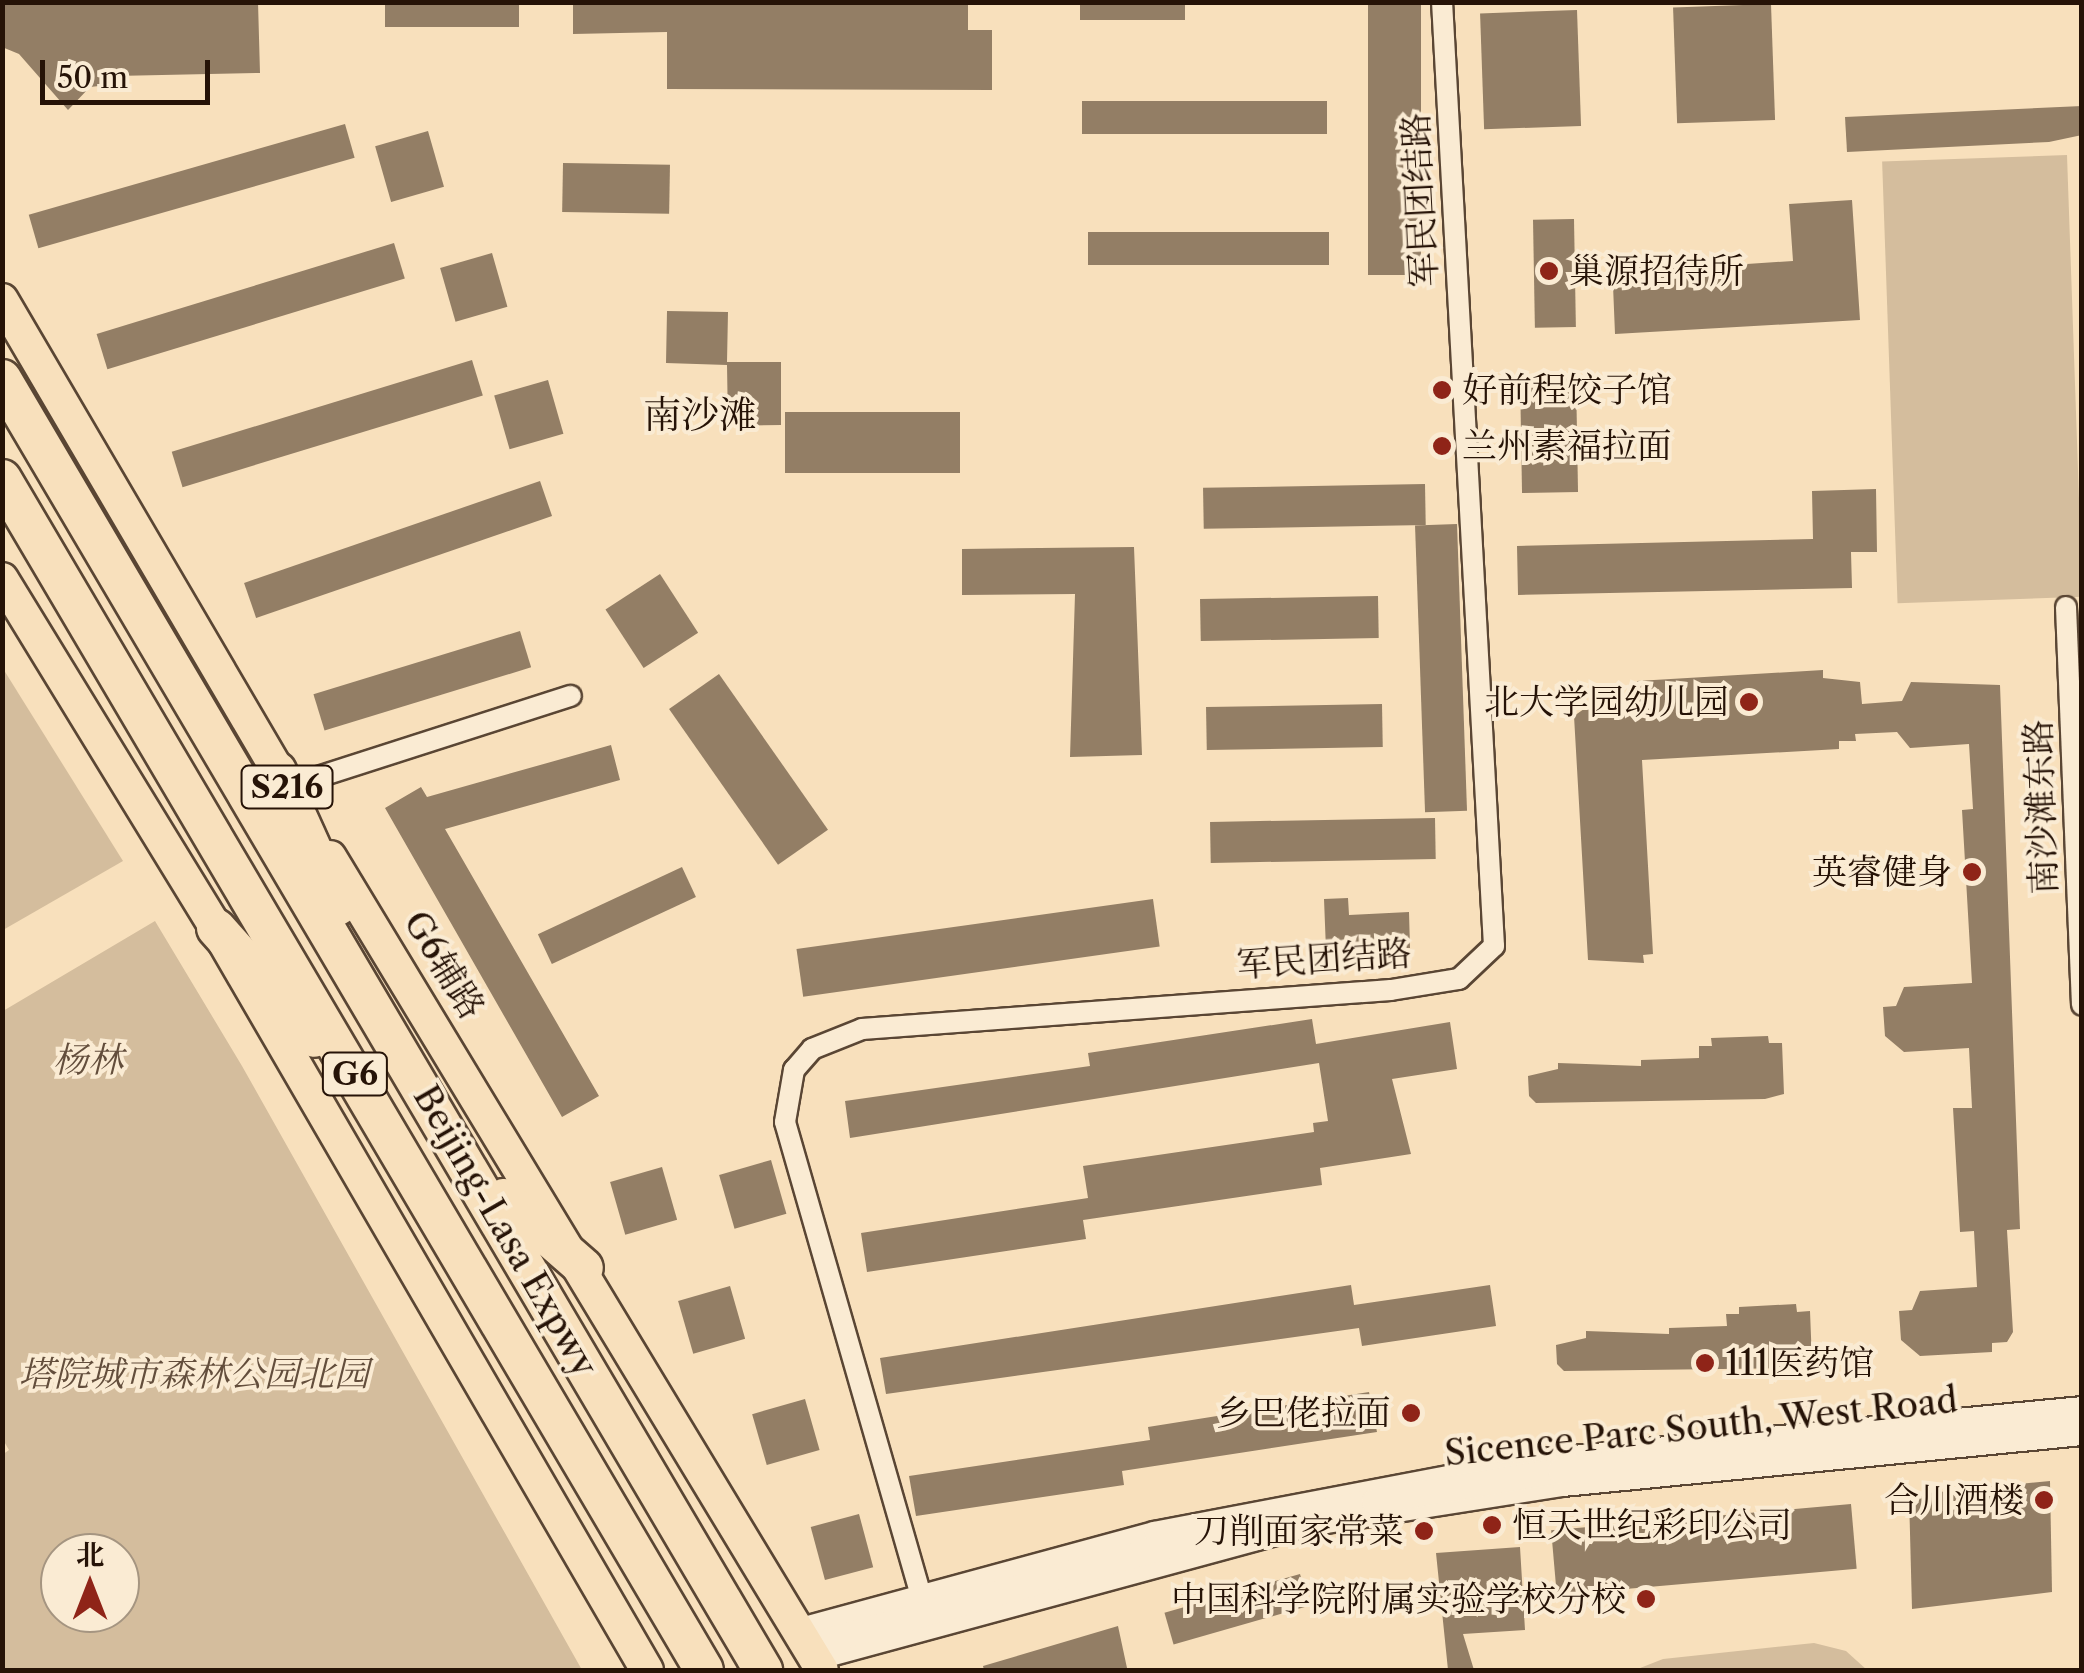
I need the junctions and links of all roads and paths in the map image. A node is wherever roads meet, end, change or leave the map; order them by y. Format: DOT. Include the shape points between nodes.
graph roads {
  1 [pos="1442,2"];
  2 [pos="2,300"];
  3 [pos="2,379"];
  4 [pos="2,479"];
  5 [pos="2,579"];
  6 [pos="2066,607"];
  7 [pos="572,696"];
  8 [pos="282,779"];
  9 [pos="216,928"];
  10 [pos="2082,1005"];
  11 [pos="412,1073"];
  12 [pos="372,1104"];
  13 [pos="464,1160"];
  14 [pos="584,1268"];
  15 [pos="2082,1407"];
  16 [pos="2082,1422"];
  17 [pos="2082,1435"];
  18 [pos="925,1611"];
  19 [pos="810,1651"];
  20 [pos="647,1670"];
  21 [pos="704,1670"];
  22 [pos="763,1670"];
  1 -- 18 [label="street, 军民团结路" via="1494,946 1460,979 1390,990 894,1024 812,1049 790,1082 786,1122"];
  2 -- 8 [label="main road, G6辅路 / S216"];
  3 -- 11 [label="highway, Beijing-Lasa Expwy / G6"];
  4 -- 12 [label="highway, Beijing-Lasa Expwy / G6"];
  5 -- 9 [label="main road"];
  6 -- 10 [label="street, 南沙滩东路"];
  7 -- 8 [label="street"];
  8 -- 11 [label="highway"];
  8 -- 14 [label="main road, G6辅路 / S216"];
  9 -- 12 [label="highway"];
  9 -- 20 [label="main road"];
  11 -- 13 [label="highway, Beijing-Lasa Expwy / G6"];
  12 -- 21 [label="highway, Beijing-Lasa Expwy / G6"];
  13 -- 14 [label="highway"];
  13 -- 22 [label="highway, Beijing-Lasa Expwy / G6"];
  14 -- 19 [label="main road, G6辅路 / S216"];
  15 -- 18 [label="street" via="1532,1460 1247,1511"];
  16 -- 18 [label="street, Sicence Parc South, West Road" via="1494,1480 1213,1533"];
  17 -- 18 [label="street" via="1478,1497 1295,1529"];
  18 -- 19 [label="street, Sicence Parc South, West Road"];
}
